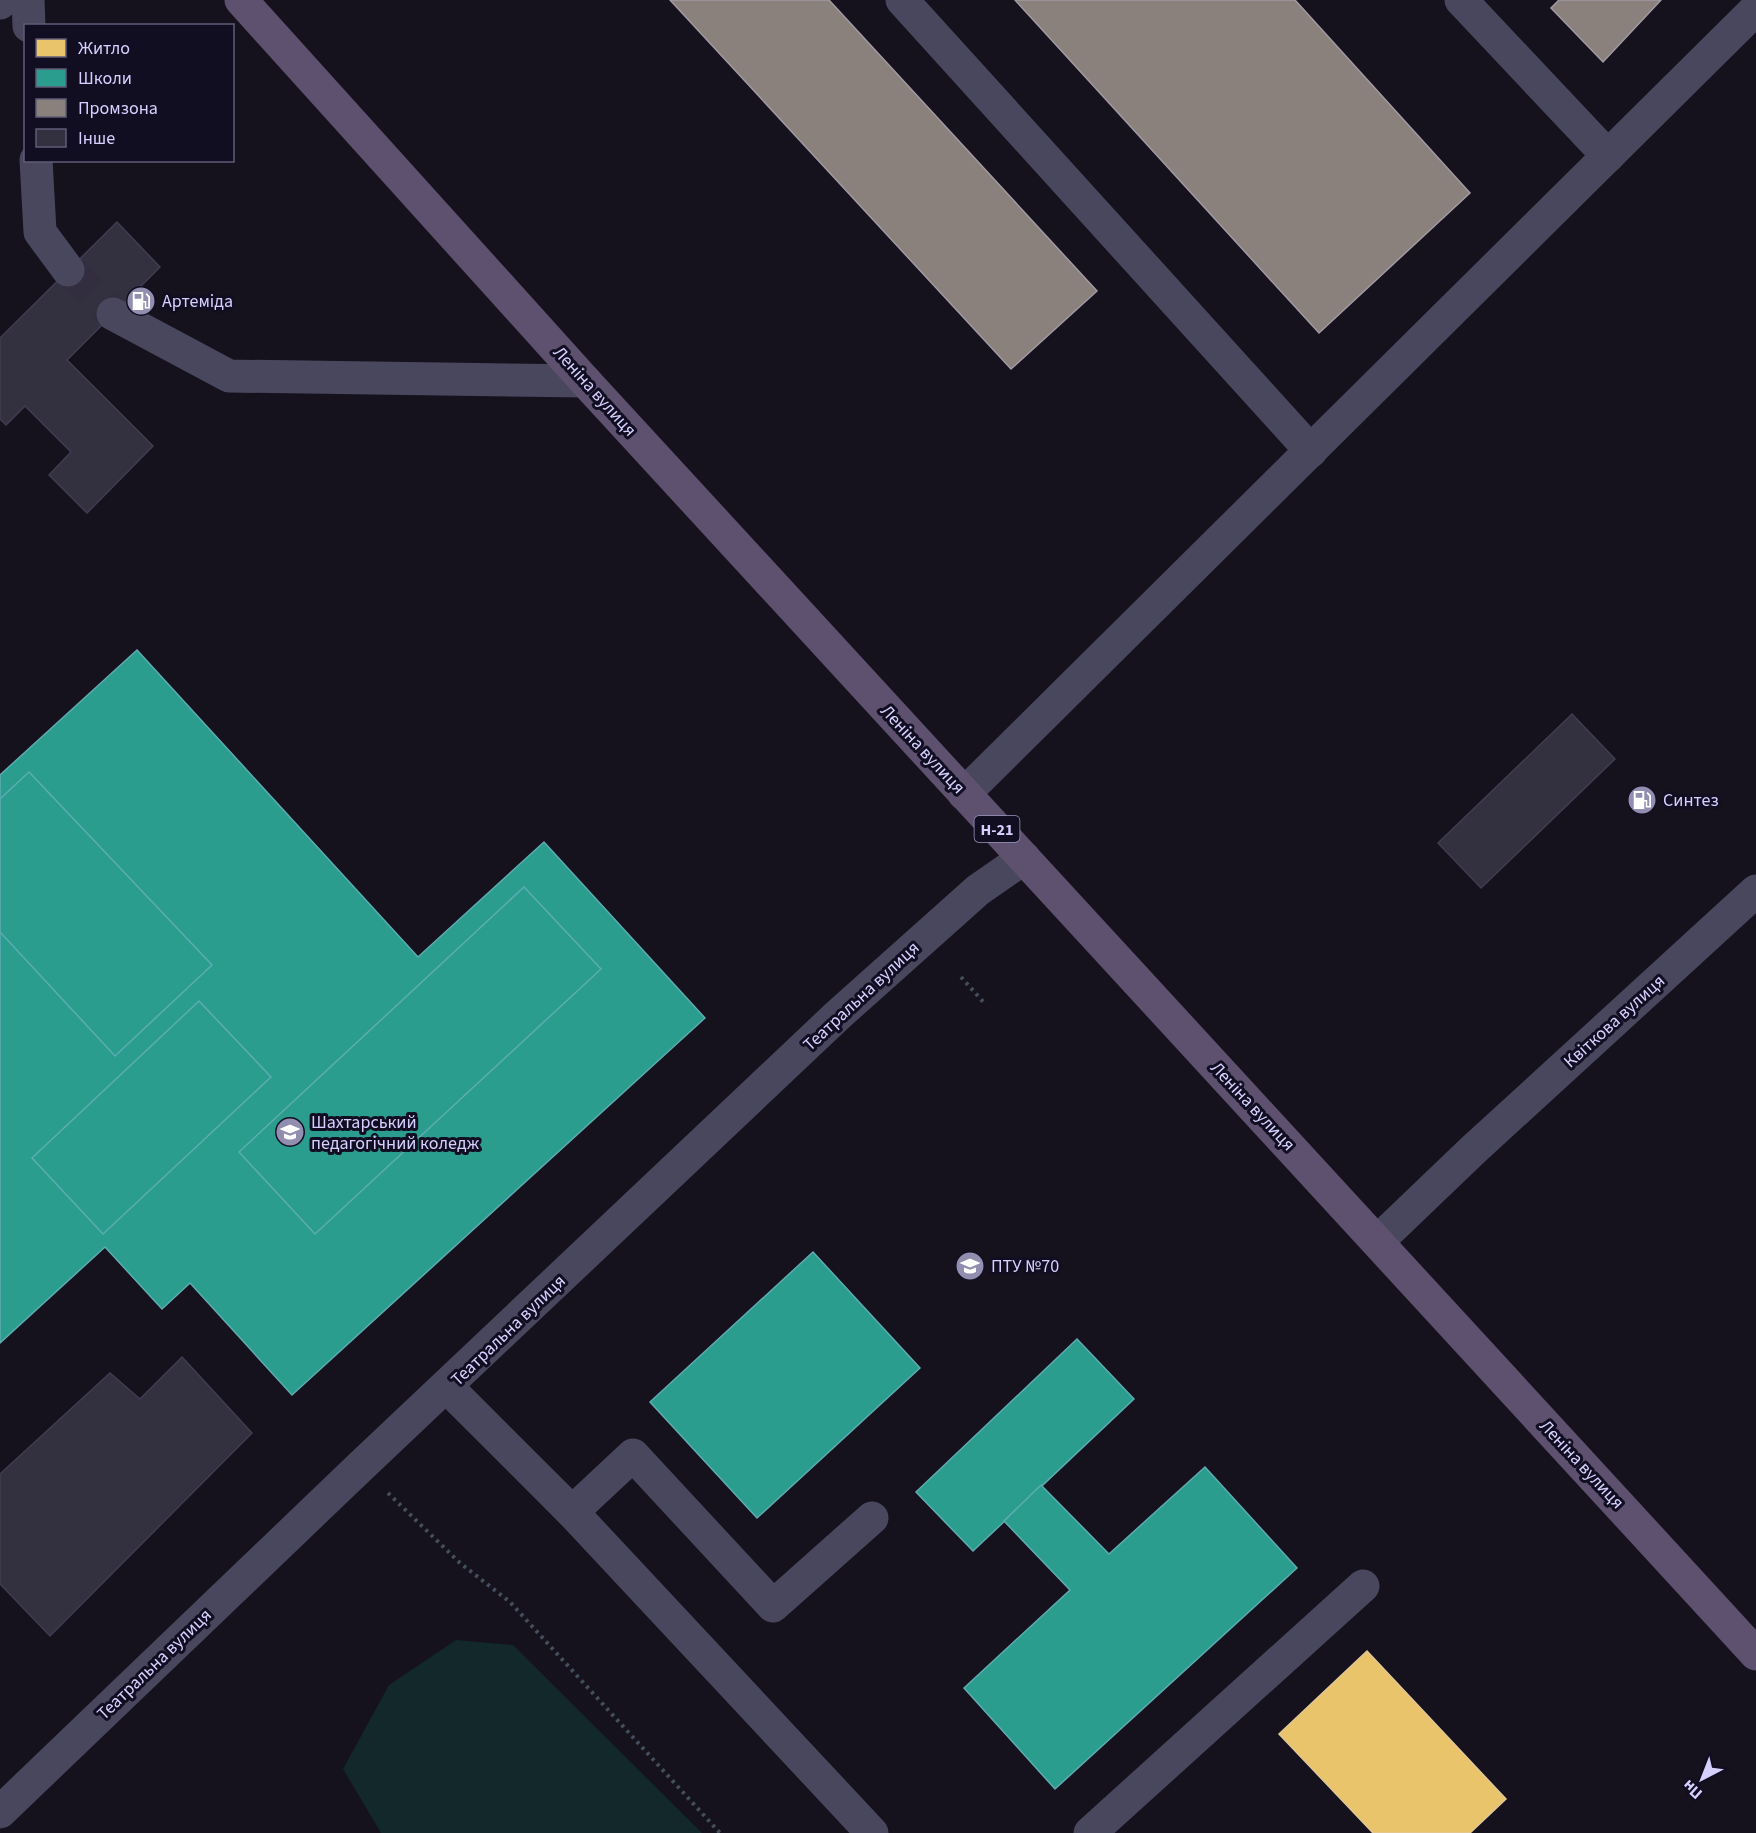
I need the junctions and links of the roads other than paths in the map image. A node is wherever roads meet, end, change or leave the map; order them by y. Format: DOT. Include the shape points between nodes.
graph roads {
  1 [pos="28,0"];
  2 [pos="241,0"];
  3 [pos="902,0"];
  4 [pos="1461,0"];
  5 [pos="1756,9"];
  6 [pos="29,24"];
  7 [pos="1608,156"];
  8 [pos="36,162"];
  9 [pos="69,270"];
  10 [pos="113,314"];
  11 [pos="585,381"];
  12 [pos="1311,451"];
  13 [pos="964,794"];
  14 [pos="1024,858"];
  15 [pos="1756,891"];
  16 [pos="1378,1242"];
  17 [pos="447,1387"];
  18 [pos="572,1512"];
  19 [pos="872,1518"];
  20 [pos="1363,1586"];
  21 [pos="1756,1654"];
  22 [pos="0,1812"];
  23 [pos="872,1833"];
  24 [pos="1090,1833"];
  1 -- 6 [label="street"];
  2 -- 11 [label="main road, Леніна вулиця / Н-21"];
  3 -- 12 [label="street"];
  4 -- 7 [label="street"];
  5 -- 7 [label="street"];
  7 -- 12 [label="street"];
  8 -- 9 [label="street" via="40,232"];
  10 -- 11 [label="street" via="229,376"];
  11 -- 13 [label="main road, Леніна вулиця / Н-21"];
  12 -- 13 [label="street"];
  13 -- 14 [label="main road, Леніна вулиця / Н-21"];
  14 -- 16 [label="main road, Леніна вулиця / Н-21"];
  14 -- 17 [label="street, Театральна вулиця" via="978,890 838,1015"];
  15 -- 16 [label="street, Квіткова вулиця"];
  16 -- 21 [label="main road, Леніна вулиця / Н-21"];
  17 -- 18 [label="street"];
  17 -- 22 [label="street, Театральна вулиця"];
  18 -- 19 [label="street" via="633,1455 773,1606"];
  18 -- 23 [label="street"];
  20 -- 24 [label="street"];
}
